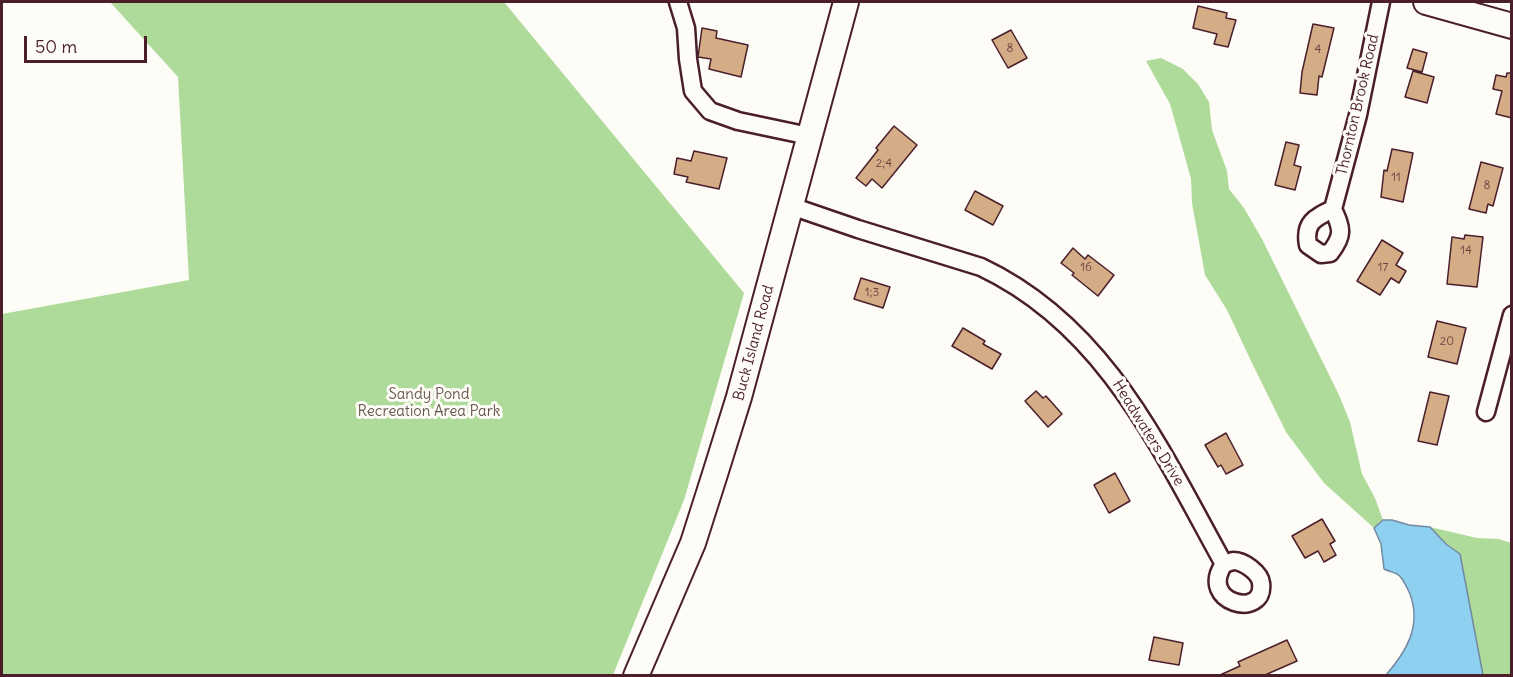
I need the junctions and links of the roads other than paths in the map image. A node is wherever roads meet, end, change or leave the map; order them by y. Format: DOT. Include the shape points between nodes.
graph roads {
  1 [pos="678,2"];
  2 [pos="846,2"];
  3 [pos="1381,2"];
  4 [pos="1426,2"];
  5 [pos="1512,26"];
  6 [pos="809,136"];
  7 [pos="791,206"];
  8 [pos="1333,209"];
  9 [pos="1511,318"];
  10 [pos="1486,412"];
  11 [pos="1224,564"];
  12 [pos="636,675"];
  1 -- 6 [label="street" via="686,28 693,91 710,111"];
  2 -- 6 [label="main road, Buck Island Road"];
  3 -- 8 [label="street, Thornton Brook Road" via="1358,115"];
  4 -- 5 [label="main road"];
  6 -- 7 [label="main road, Buck Island Road"];
  7 -- 11 [label="street, Headwaters Drive" via="981,267 1054,313 1119,383"];
  7 -- 12 [label="main road, Buck Island Road" via="739,397 693,543"];
  9 -- 10 [label="street"];
}
